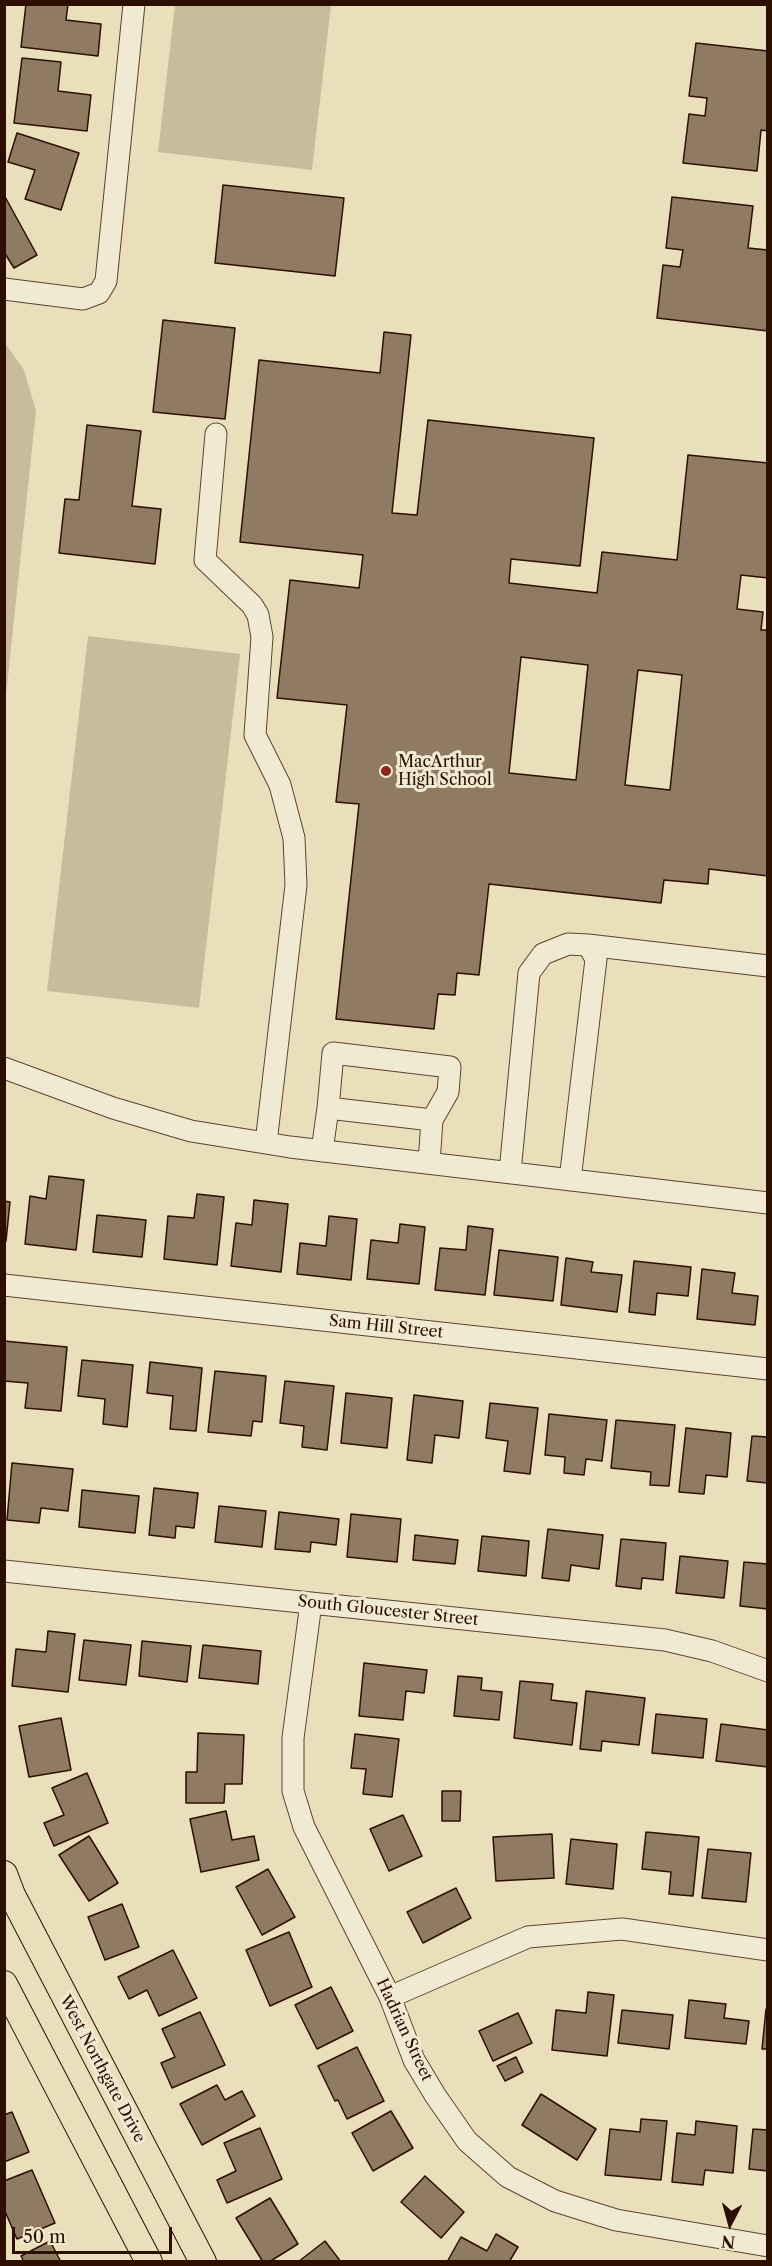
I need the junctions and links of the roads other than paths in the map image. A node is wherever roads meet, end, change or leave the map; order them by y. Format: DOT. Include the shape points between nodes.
graph roads {
  1 [pos="134,4"];
  2 [pos="4,289"];
  3 [pos="216,434"];
  4 [pos="588,945"];
  5 [pos="768,966"];
  6 [pos="4,1068"];
  7 [pos="328,1108"];
  8 [pos="432,1120"];
  9 [pos="266,1143"];
  10 [pos="322,1150"];
  11 [pos="429,1163"];
  12 [pos="510,1172"];
  13 [pos="570,1179"];
  14 [pos="768,1203"];
  15 [pos="4,1285"];
  16 [pos="768,1369"];
  17 [pos="4,1571"];
  18 [pos="311,1603"];
  19 [pos="768,1671"];
  20 [pos="7,1889"];
  21 [pos="768,1950"];
  22 [pos="4,1984"];
  23 [pos="390,1997"];
  24 [pos="768,2246"];
  25 [pos="148,2262"];
  26 [pos="203,2262"];
  1 -- 2 [label="street" via="106,281 99,293 82,299"];
  3 -- 9 [label="street" via="205,560 258,615 262,637 255,735 280,785 294,838 296,885"];
  4 -- 5 [label="street"];
  4 -- 12 [label="street" via="568,944 543,954 529,974"];
  4 -- 13 [label="street" via="596,960"];
  6 -- 9 [label="street" via="113,1108 191,1131"];
  7 -- 8 [label="street"];
  7 -- 8 [label="street" via="333,1053 450,1067 448,1092"];
  7 -- 10 [label="street"];
  8 -- 11 [label="street"];
  9 -- 10 [label="street"];
  10 -- 11 [label="street"];
  11 -- 12 [label="street"];
  12 -- 13 [label="street"];
  13 -- 14 [label="street"];
  15 -- 16 [label="street, Sam Hill Street"];
  17 -- 18 [label="street, South Gloucester Street"];
  18 -- 19 [label="street, South Gloucester Street" via="666,1640"];
  18 -- 23 [label="street, Hadrian Street" via="293,1738 293,1791 304,1827"];
  20 -- 26 [label="main road, West Northgate Drive"];
  21 -- 23 [label="street" via="622,1929 528,1937"];
  22 -- 25 [label="main road"];
  23 -- 24 [label="street, Hadrian Street" via="414,2060 435,2095 467,2141 508,2177 555,2201 616,2220"];
}
